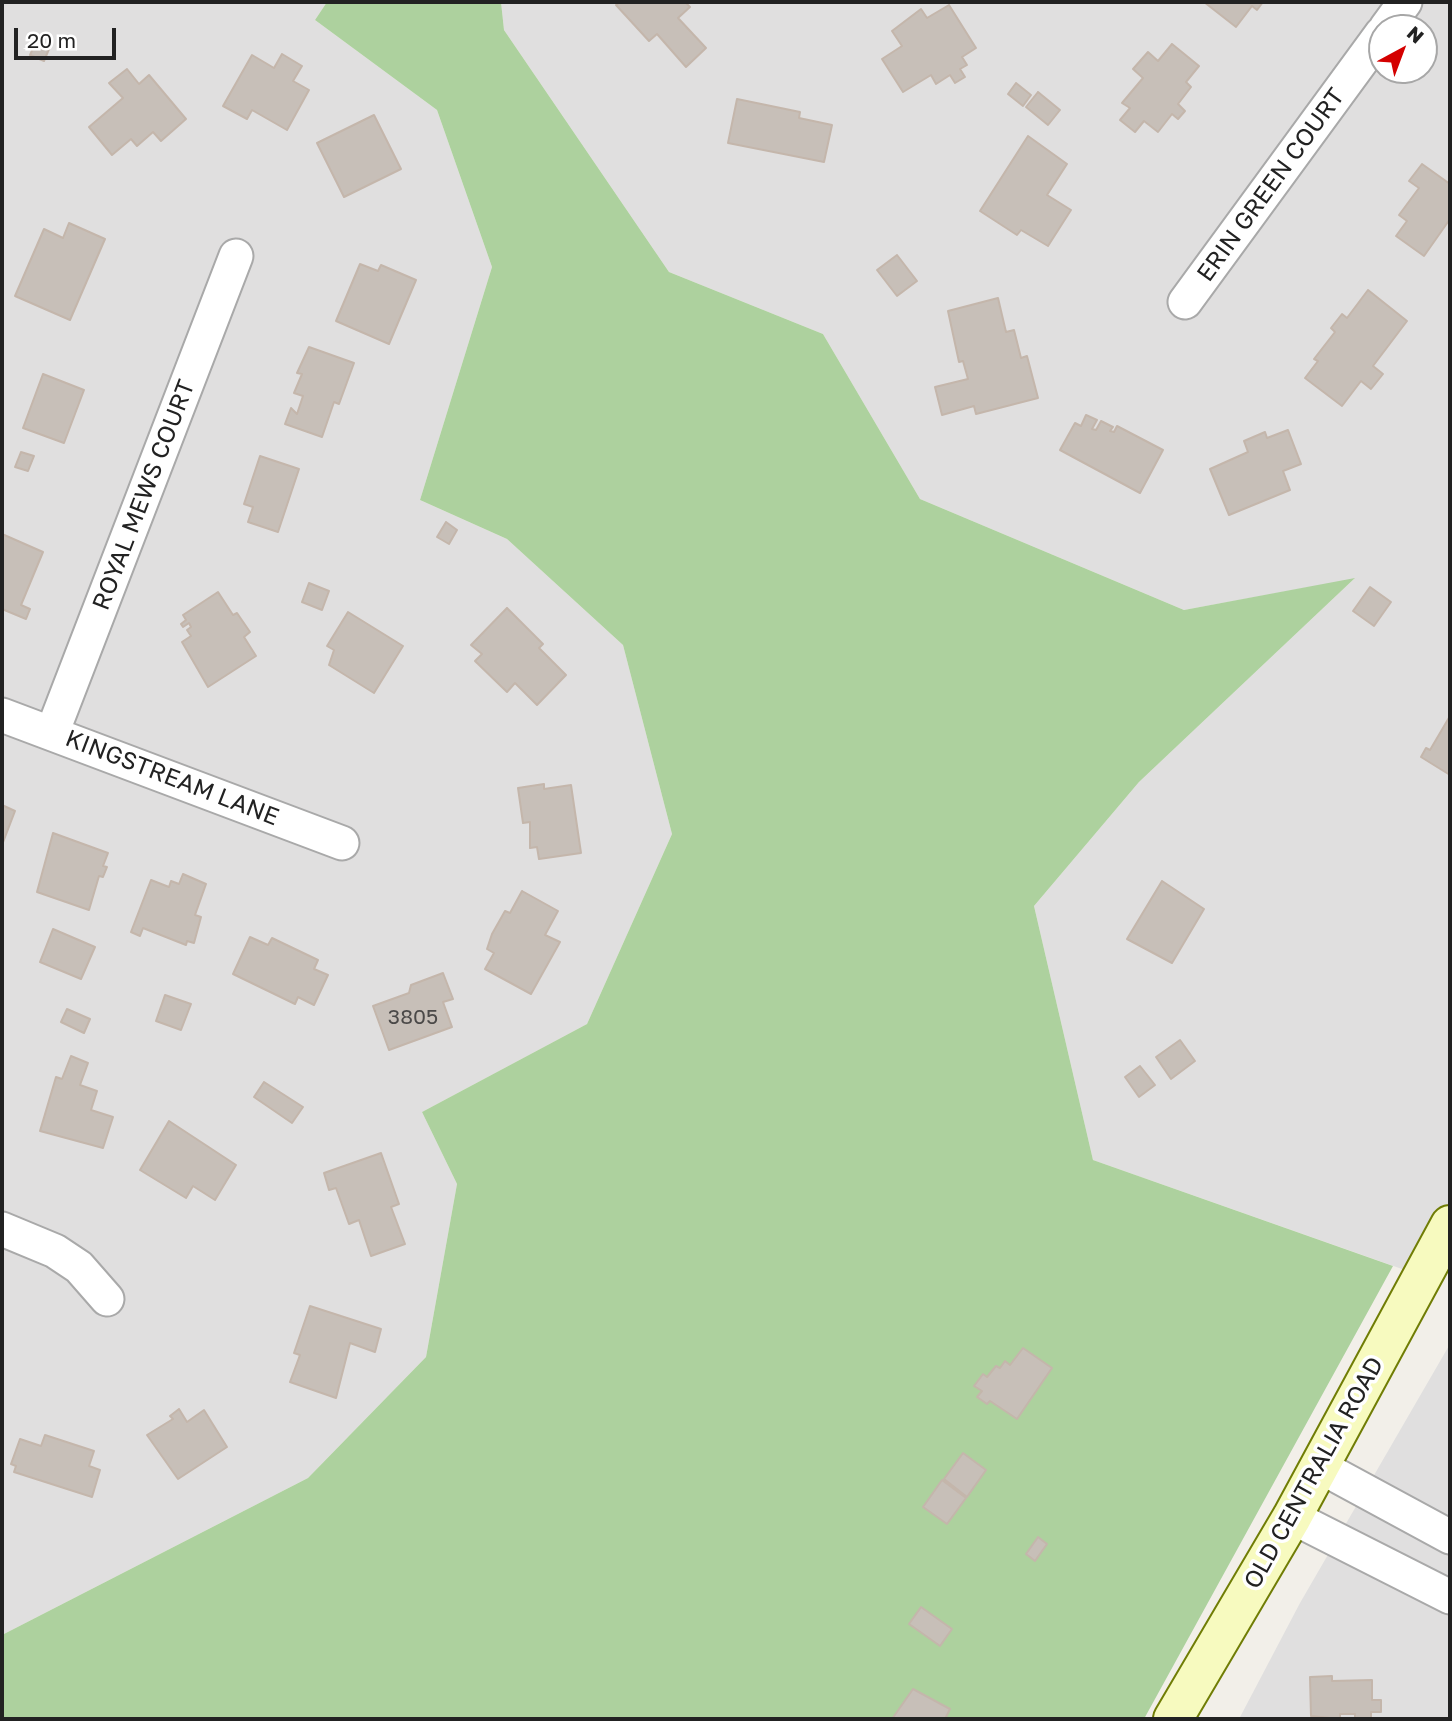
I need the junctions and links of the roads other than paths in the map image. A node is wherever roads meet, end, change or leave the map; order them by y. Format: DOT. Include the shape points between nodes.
graph roads {
  1 [pos="1368,52"];
  2 [pos="236,256"];
  3 [pos="1185,302"];
  4 [pos="2,715"];
  5 [pos="52,733"];
  6 [pos="342,843"];
  7 [pos="1450,1226"];
  8 [pos="2,1229"];
  9 [pos="107,1299"];
  10 [pos="1319,1466"];
  11 [pos="1292,1517"];
  12 [pos="1450,1537"];
  13 [pos="1450,1597"];
  14 [pos="1173,1719"];
  1 -- 3 [label="street, ERIN GREEN COURT"];
  2 -- 5 [label="street, ROYAL MEWS COURT"];
  4 -- 5 [label="street, KINGSTREAM LANE"];
  5 -- 6 [label="street, KINGSTREAM LANE"];
  7 -- 10 [label="street, OLD CENTRALIA ROAD"];
  8 -- 9 [label="street" via="55,1251 79,1268"];
  10 -- 11 [label="street, OLD CENTRALIA ROAD"];
  10 -- 12 [label="street"];
  11 -- 13 [label="street"];
  11 -- 14 [label="street, OLD CENTRALIA ROAD"];
}
